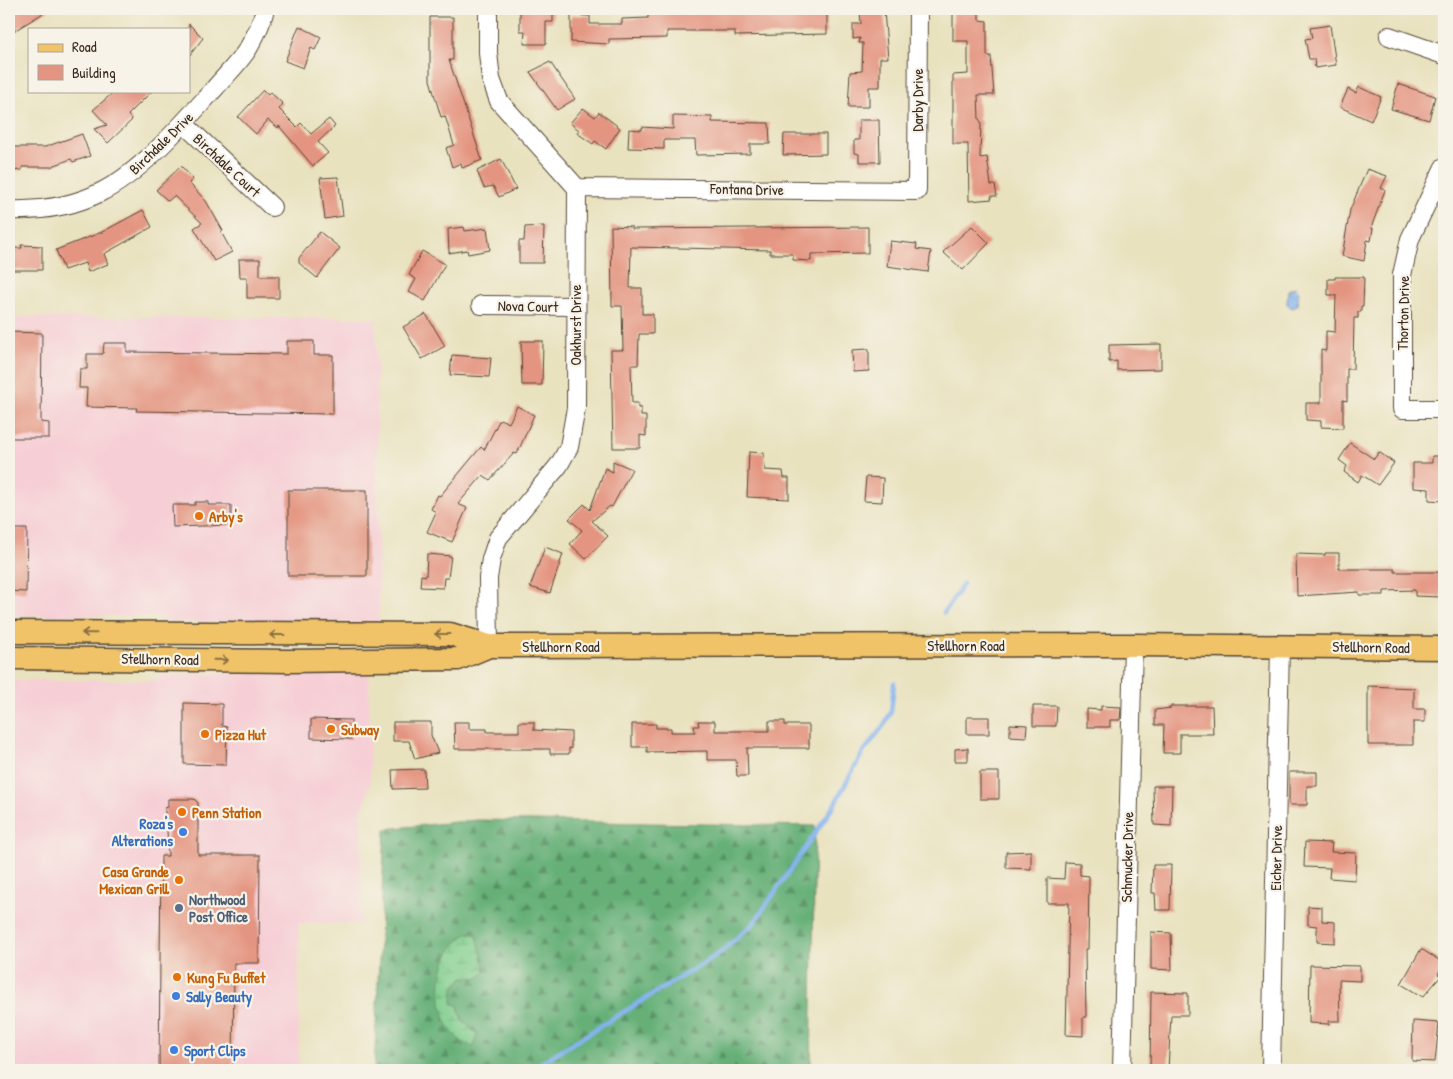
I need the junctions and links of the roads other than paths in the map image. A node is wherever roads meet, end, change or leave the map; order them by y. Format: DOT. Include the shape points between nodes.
graph roads {
  1 [pos="265,9"];
  2 [pos="488,9"];
  3 [pos="918,9"];
  4 [pos="1389,36"];
  5 [pos="1444,56"];
  6 [pos="183,124"];
  7 [pos="1444,166"];
  8 [pos="577,188"];
  9 [pos="917,191"];
  10 [pos="272,207"];
  11 [pos="9,210"];
  12 [pos="481,305"];
  13 [pos="575,306"];
  14 [pos="1444,409"];
  15 [pos="9,632"];
  16 [pos="1132,645"];
  17 [pos="489,646"];
  18 [pos="1280,646"];
  19 [pos="1444,648"];
  20 [pos="9,658"];
  21 [pos="1122,1070"];
  22 [pos="1271,1070"];
  1 -- 6 [label="street, Birchdale Drive" via="249,48"];
  2 -- 8 [label="street" via="491,79 499,101"];
  3 -- 9 [label="street, Darby Drive"];
  4 -- 5 [label="street"];
  6 -- 10 [label="street, Birchdale Court"];
  6 -- 11 [label="street, Birchdale Drive" via="122,180 100,193 67,205"];
  7 -- 14 [label="street, Thorton Drive" via="1410,239 1402,275 1402,408"];
  8 -- 9 [label="street, Fontana Drive"];
  8 -- 13 [label="street, Oakhurst Drive"];
  12 -- 13 [label="street, Nova Court"];
  13 -- 17 [label="street, Oakhurst Drive" via="576,408 570,447 559,465 498,538 490,559 488,578"];
  17 -- 15 [label="main road, Stellhorn Road, one-way" via="450,634"];
  16 -- 17 [label="main road, Stellhorn Road"];
  16 -- 18 [label="main road, Stellhorn Road"];
  16 -- 21 [label="street, Schmucker Drive"];
  20 -- 17 [label="main road, Stellhorn Road, one-way" via="432,659 458,658"];
  18 -- 19 [label="main road, Stellhorn Road"];
  18 -- 22 [label="street, Eicher Drive"];
}
